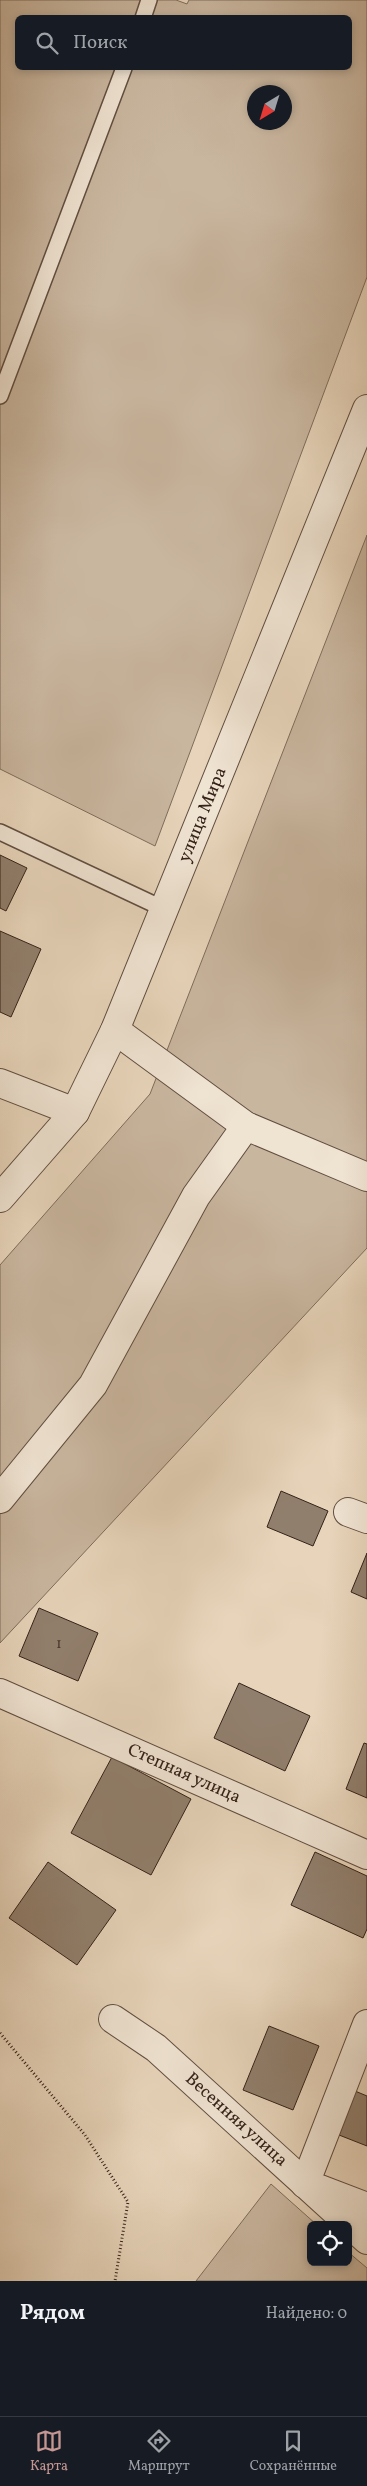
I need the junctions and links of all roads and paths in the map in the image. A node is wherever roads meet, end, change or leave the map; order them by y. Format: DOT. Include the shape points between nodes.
graph roads {
  1 [pos="149,0"];
  2 [pos="143,15"];
  3 [pos="123,70"];
  4 [pos="0,396"];
  5 [pos="367,409"];
  6 [pos="0,832"];
  7 [pos="164,909"];
  8 [pos="115,1030"];
  9 [pos="0,1083"];
  10 [pos="74,1112"];
  11 [pos="246,1126"];
  12 [pos="367,1177"];
  13 [pos="0,1198"];
  14 [pos="0,1499"];
  15 [pos="0,1693"];
  16 [pos="367,1856"];
  17 [pos="113,2018"];
  18 [pos="367,2024"];
  19 [pos="0,2033"];
  20 [pos="305,2184"];
  21 [pos="367,2207"];
  22 [pos="367,2240"];
  23 [pos="115,2281"];
  1 -- 2 [label="lane"];
  3 -- 4 [label="lane"];
  5 -- 7 [label="street, улица Мира"];
  6 -- 7 [label="lane"];
  7 -- 8 [label="street, улица Мира"];
  8 -- 10 [label="street, улица Мира"];
  8 -- 11 [label="street"];
  9 -- 10 [label="street"];
  10 -- 13 [label="street, улица Мира"];
  11 -- 12 [label="street"];
  11 -- 14 [label="street" via="196,1196 93,1385"];
  15 -- 16 [label="street, Степная улица"];
  17 -- 20 [label="street, Весенняя улица" via="156,2048"];
  18 -- 20 [label="street"];
  19 -- 23 [label="path" via="85,2135 128,2202"];
  20 -- 21 [label="street, Весенняя улица"];
  20 -- 22 [label="street"];
}
